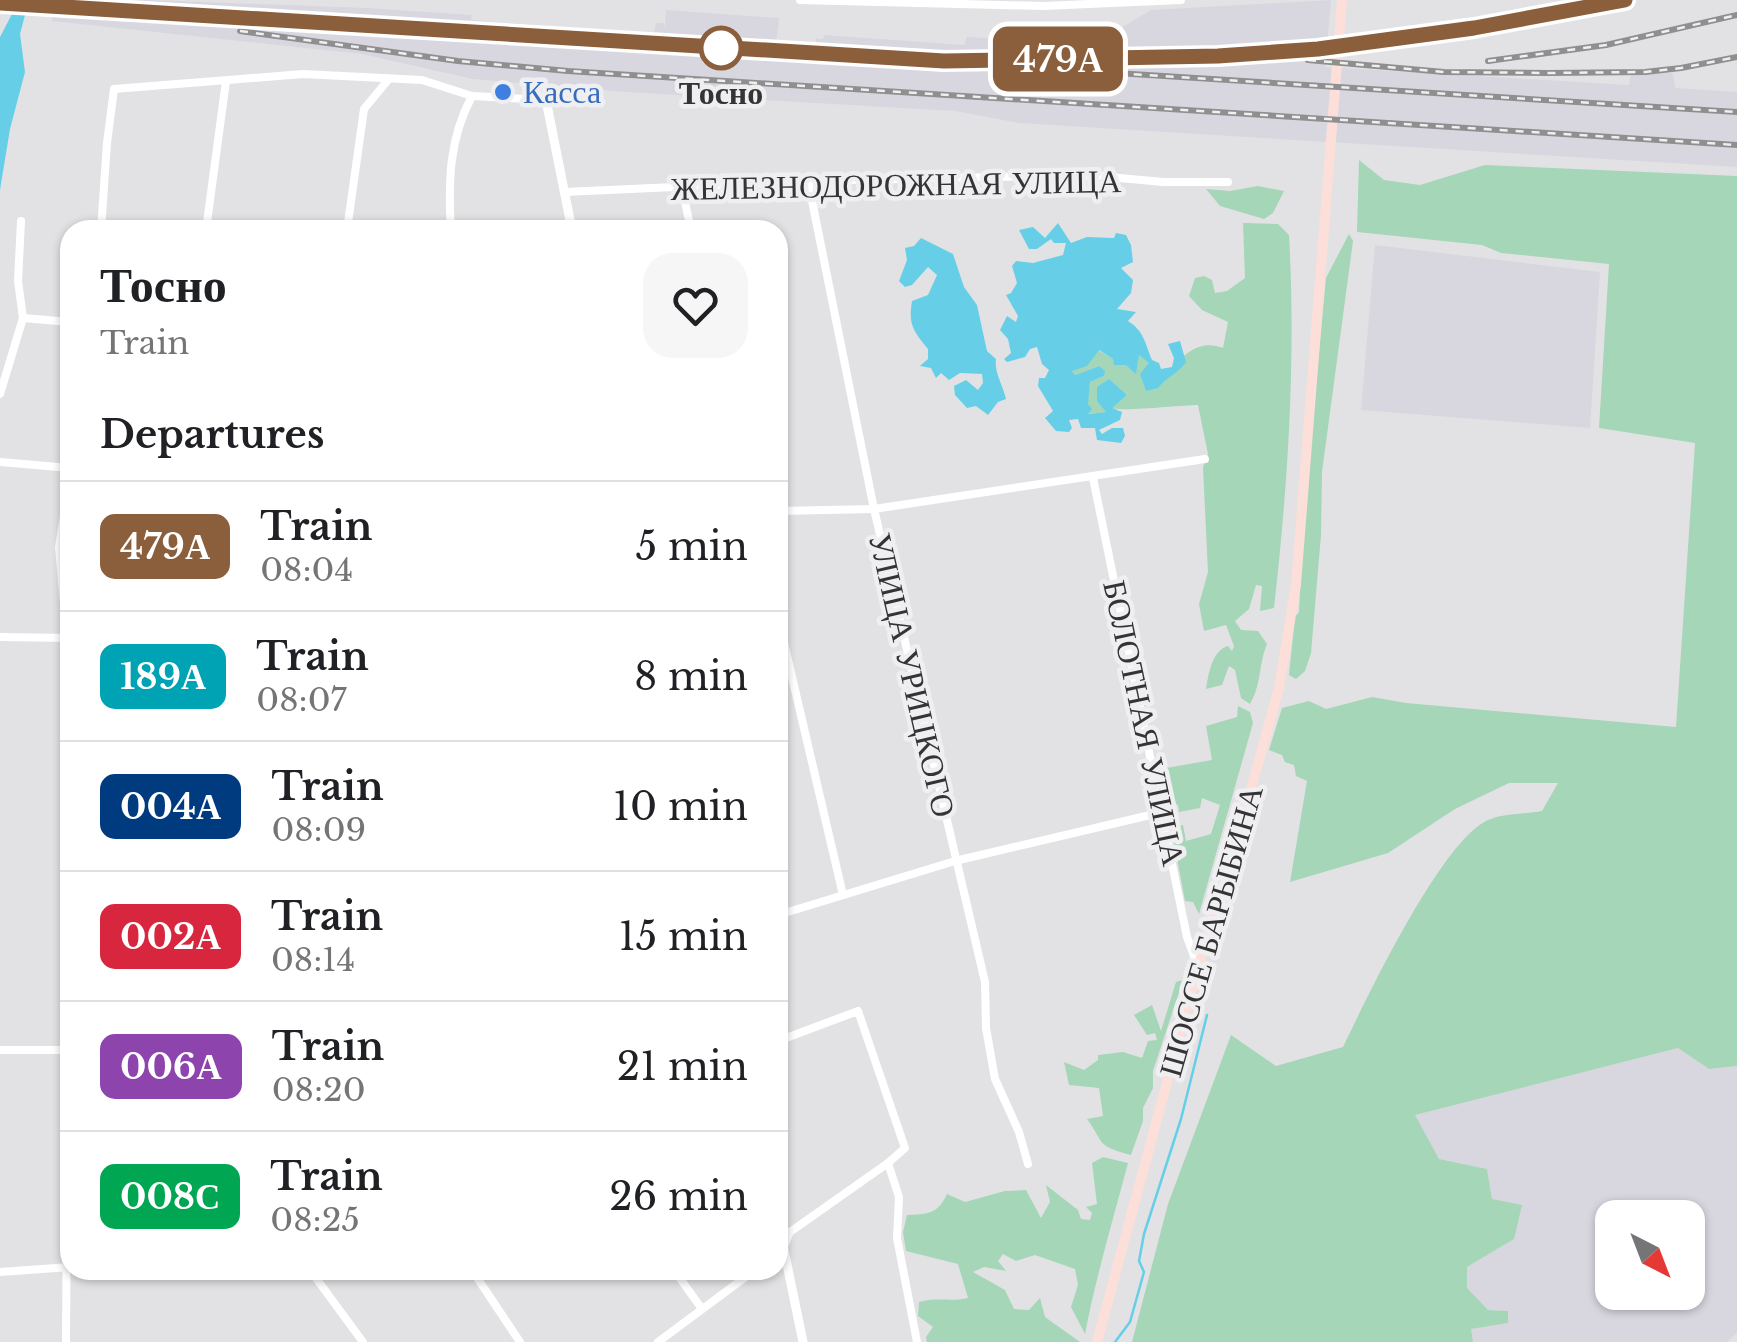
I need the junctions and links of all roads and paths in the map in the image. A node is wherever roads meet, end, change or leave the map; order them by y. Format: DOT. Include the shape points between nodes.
graph roads {
  1 [pos="800,0"];
  2 [pos="1181,0"];
  3 [pos="1342,0"];
  4 [pos="388,80"];
  5 [pos="226,82"];
  6 [pos="472,96"];
  7 [pos="546,100"];
  8 [pos="808,181"];
  9 [pos="1228,182"];
  10 [pos="682,188"];
  11 [pos="564,192"];
  12 [pos="102,220"];
  13 [pos="207,220"];
  14 [pos="348,220"];
  15 [pos="450,220"];
  16 [pos="570,220"];
  17 [pos="689,220"];
  18 [pos="21,221"];
  19 [pos="23,318"];
  20 [pos="60,321"];
  21 [pos="0,394"];
  22 [pos="1204,459"];
  23 [pos="0,462"];
  24 [pos="60,467"];
  25 [pos="1093,478"];
  26 [pos="874,509"];
  27 [pos="788,511"];
  28 [pos="0,637"];
  29 [pos="60,638"];
  30 [pos="788,660"];
  31 [pos="1163,812"];
  32 [pos="956,861"];
  33 [pos="843,894"];
  34 [pos="788,912"];
  35 [pos="1198,966"];
  36 [pos="788,1037"];
  37 [pos="0,1050"];
  38 [pos="60,1050"];
  39 [pos="888,1163"];
  40 [pos="1028,1164"];
  41 [pos="788,1236"];
  42 [pos="60,1268"];
  43 [pos="0,1272"];
  44 [pos="67,1280"];
  45 [pos="317,1280"];
  46 [pos="479,1280"];
  47 [pos="681,1280"];
  48 [pos="741,1280"];
  49 [pos="787,1280"];
  50 [pos="702,1309"];
  51 [pos="66,1342"];
  52 [pos="362,1342"];
  53 [pos="520,1342"];
  54 [pos="658,1342"];
  55 [pos="803,1342"];
  56 [pos="917,1342"];
  57 [pos="1097,1342"];
  1 -- 2 [label="street" via="1043,6"];
  3 -- 35 [label="main road, ШОССЕ БАРЫБИНА" via="1296,584 1279,688"];
  4 -- 5 [label="street" via="302,74"];
  4 -- 6 [label="street" via="422,80"];
  4 -- 14 [label="street" via="364,109"];
  5 -- 12 [label="street" via="114,90"];
  5 -- 13 [label="street"];
  6 -- 7 [label="street"];
  6 -- 15 [label="street" via="448,176"];
  7 -- 11 [label="street"];
  8 -- 9 [label="street, ЖЕЛЕЗНОДОРОЖНАЯ УЛИЦА" via="1087,175"];
  8 -- 10 [label="street, ЖЕЛЕЗНОДОРОЖНАЯ УЛИЦА"];
  8 -- 26 [label="street, УЛИЦА УРИЦКОГО"];
  10 -- 11 [label="street, ЖЕЛЕЗНОДОРОЖНАЯ УЛИЦА"];
  10 -- 17 [label="street"];
  11 -- 16 [label="street"];
  18 -- 19 [label="street"];
  19 -- 20 [label="street"];
  19 -- 21 [label="street"];
  22 -- 25 [label="street"];
  23 -- 24 [label="street"];
  25 -- 26 [label="street"];
  25 -- 31 [label="street, БОЛОТНАЯ УЛИЦА"];
  26 -- 27 [label="street"];
  26 -- 32 [label="street, УЛИЦА УРИЦКОГО"];
  28 -- 29 [label="street"];
  30 -- 33 [label="street"];
  31 -- 32 [label="street"];
  31 -- 35 [label="street, БОЛОТНАЯ УЛИЦА"];
  32 -- 33 [label="street"];
  32 -- 40 [label="street, УЛИЦА УРИЦКОГО" via="986,982 996,1079"];
  33 -- 34 [label="street"];
  35 -- 57 [label="main road, ШОССЕ БАРЫБИНА"];
  36 -- 39 [label="street" via="858,1011 905,1148"];
  37 -- 38 [label="street"];
  39 -- 41 [label="street"];
  39 -- 56 [label="street" via="899,1197 897,1238"];
  42 -- 43 [label="street"];
  44 -- 51 [label="street"];
  45 -- 52 [label="street"];
  46 -- 53 [label="street"];
  47 -- 50 [label="street"];
  48 -- 50 [label="street"];
  49 -- 55 [label="street"];
  50 -- 54 [label="street"];
}
